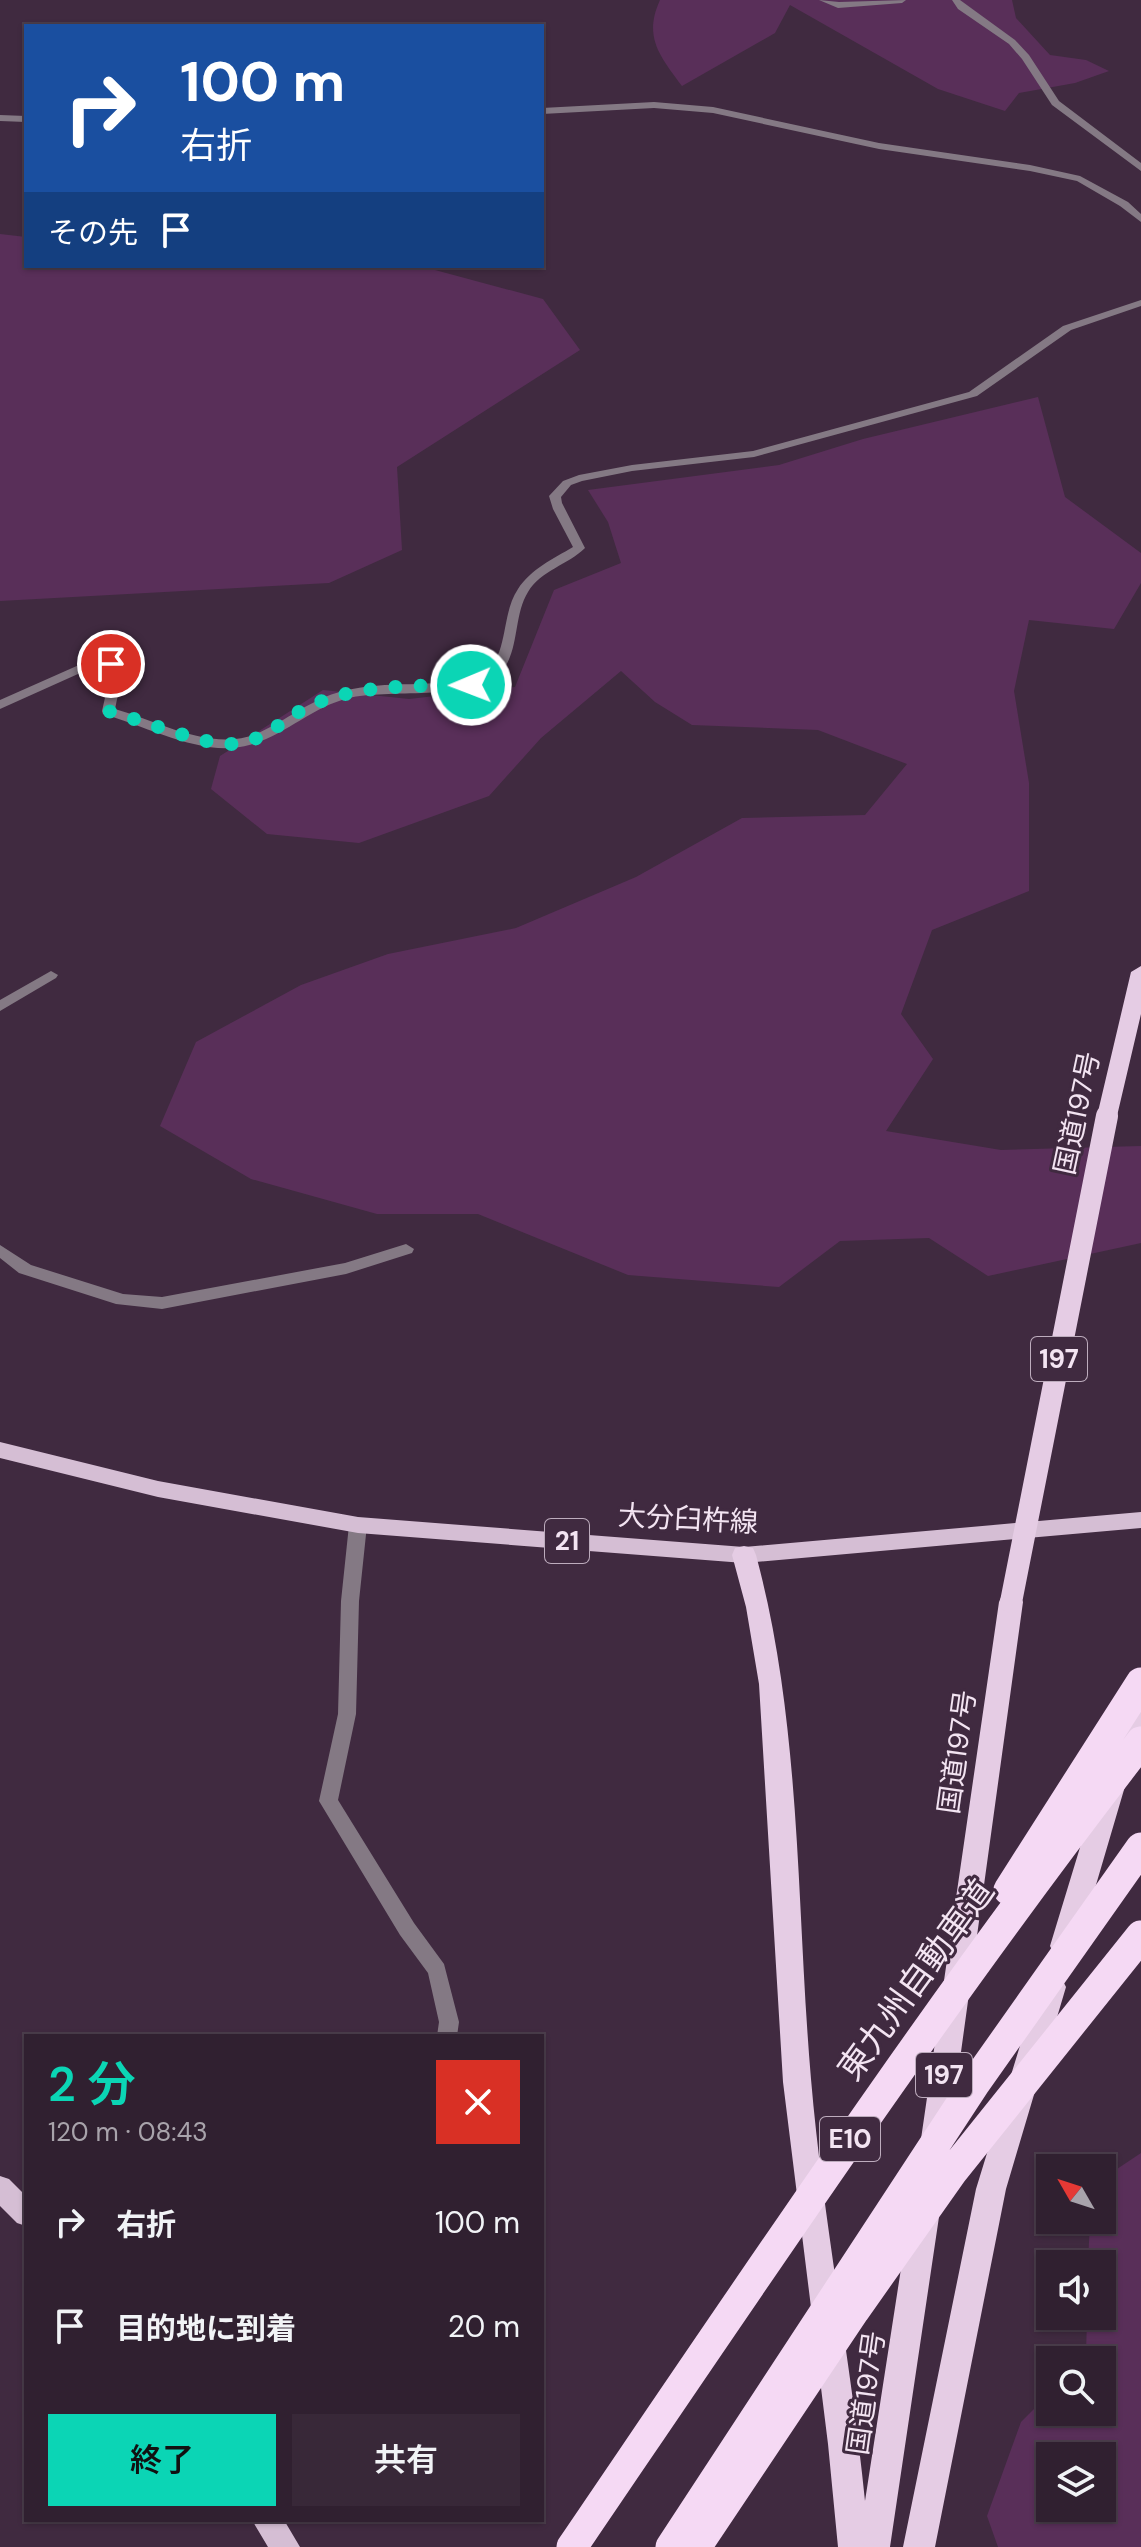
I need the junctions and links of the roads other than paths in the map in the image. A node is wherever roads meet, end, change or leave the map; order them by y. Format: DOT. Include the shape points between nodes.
graph roads {
  1 [pos="823,0"];
  2 [pos="902,0"];
  3 [pos="956,0"];
  4 [pos="544,111"];
  5 [pos="0,118"];
  6 [pos="24,119"];
  7 [pos="1141,168"];
  8 [pos="1140,213"];
  9 [pos="1141,303"];
  10 [pos="0,705"];
  11 [pos="1141,972"];
  12 [pos="51,975"];
  13 [pos="0,1006"];
  14 [pos="406,1249"];
  15 [pos="0,1250"];
  16 [pos="0,1450"];
  17 [pos="1141,1520"];
  18 [pos="358,1525"];
  19 [pos="744,1555"];
  20 [pos="1141,1683"];
  21 [pos="1141,1691"];
  22 [pos="1141,1742"];
  23 [pos="1141,1848"];
  24 [pos="1141,1936"];
  25 [pos="447,2034"];
  26 [pos="914,2045"];
  27 [pos="0,2188"];
  28 [pos="24,2212"];
  29 [pos="267,2522"];
  30 [pos="286,2547"];
  31 [pos="572,2547"];
  32 [pos="671,2547"];
  33 [pos="696,2547"];
  34 [pos="854,2547"];
  35 [pos="874,2547"];
  36 [pos="919,2547"];
  1 -- 2 [label="street" via="838,5"];
  3 -- 7 [label="street" via="1019,49 1055,103"];
  4 -- 8 [label="street" via="654,105 713,110 879,146 1080,179"];
  5 -- 6 [label="street"];
  9 -- 10 [label="street" via="1067,328 973,394 754,454 632,468 567,483 555,504 576,533 579,548 528,582 513,609 505,656 491,677 471,685 347,694 312,705 261,738 230,744 108,711 115,680 111,664 97,661"];
  11 -- 35 [label="highway, 国道197号 / 197, bridge" via="1107,1116 1011,1602"];
  12 -- 13 [label="street"];
  14 -- 15 [label="street" via="346,1268 162,1303 122,1300 25,1269"];
  16 -- 18 [label="main road, 大分臼杵線 / 21" via="158,1489"];
  17 -- 19 [label="main road, 大分臼杵線 / 21"];
  18 -- 19 [label="main road, 大分臼杵線 / 21"];
  18 -- 25 [label="street" via="347,1714 328,1801 437,1970"];
  19 -- 34 [label="highway" via="772,1684 797,2082"];
  20 -- 26 [label="highway, bridge"];
  21 -- 36 [label="highway" via="991,2189"];
  22 -- 26 [label="highway, 東九州自動車道 / E10, bridge"];
  23 -- 32 [label="highway, E10, bridge" via="975,2083"];
  24 -- 33 [label="highway, bridge" via="953,2170"];
  26 -- 31 [label="highway, 東九州自動車道 / E10, bridge"];
  27 -- 28 [label="main road"];
  29 -- 30 [label="main road"];
}
